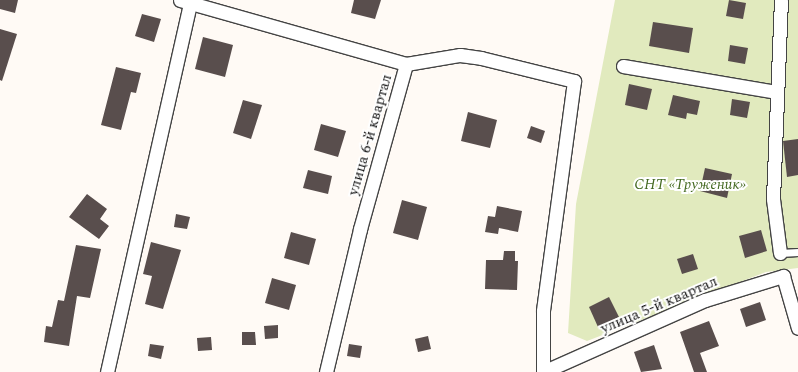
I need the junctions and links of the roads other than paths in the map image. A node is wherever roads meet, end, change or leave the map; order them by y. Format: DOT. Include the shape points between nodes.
graph roads {
  1 [pos="781,0"];
  2 [pos="185,1"];
  3 [pos="406,64"];
  4 [pos="623,66"];
  5 [pos="776,92"];
  6 [pos="798,252"];
  7 [pos="780,253"];
  8 [pos="798,328"];
  9 [pos="107,372"];
  10 [pos="326,372"];
  11 [pos="543,372"];
  1 -- 5 [label="street"];
  2 -- 3 [label="street, улица 6-й квартал"];
  2 -- 9 [label="street"];
  3 -- 10 [label="street, улица 6-й квартал" via="360,229"];
  3 -- 11 [label="street" via="460,55 574,81 543,311"];
  4 -- 5 [label="street"];
  5 -- 7 [label="street" via="773,199"];
  6 -- 7 [label="lane"];
  8 -- 11 [label="street, улица 5-й квартал" via="783,276 704,300"];
}
